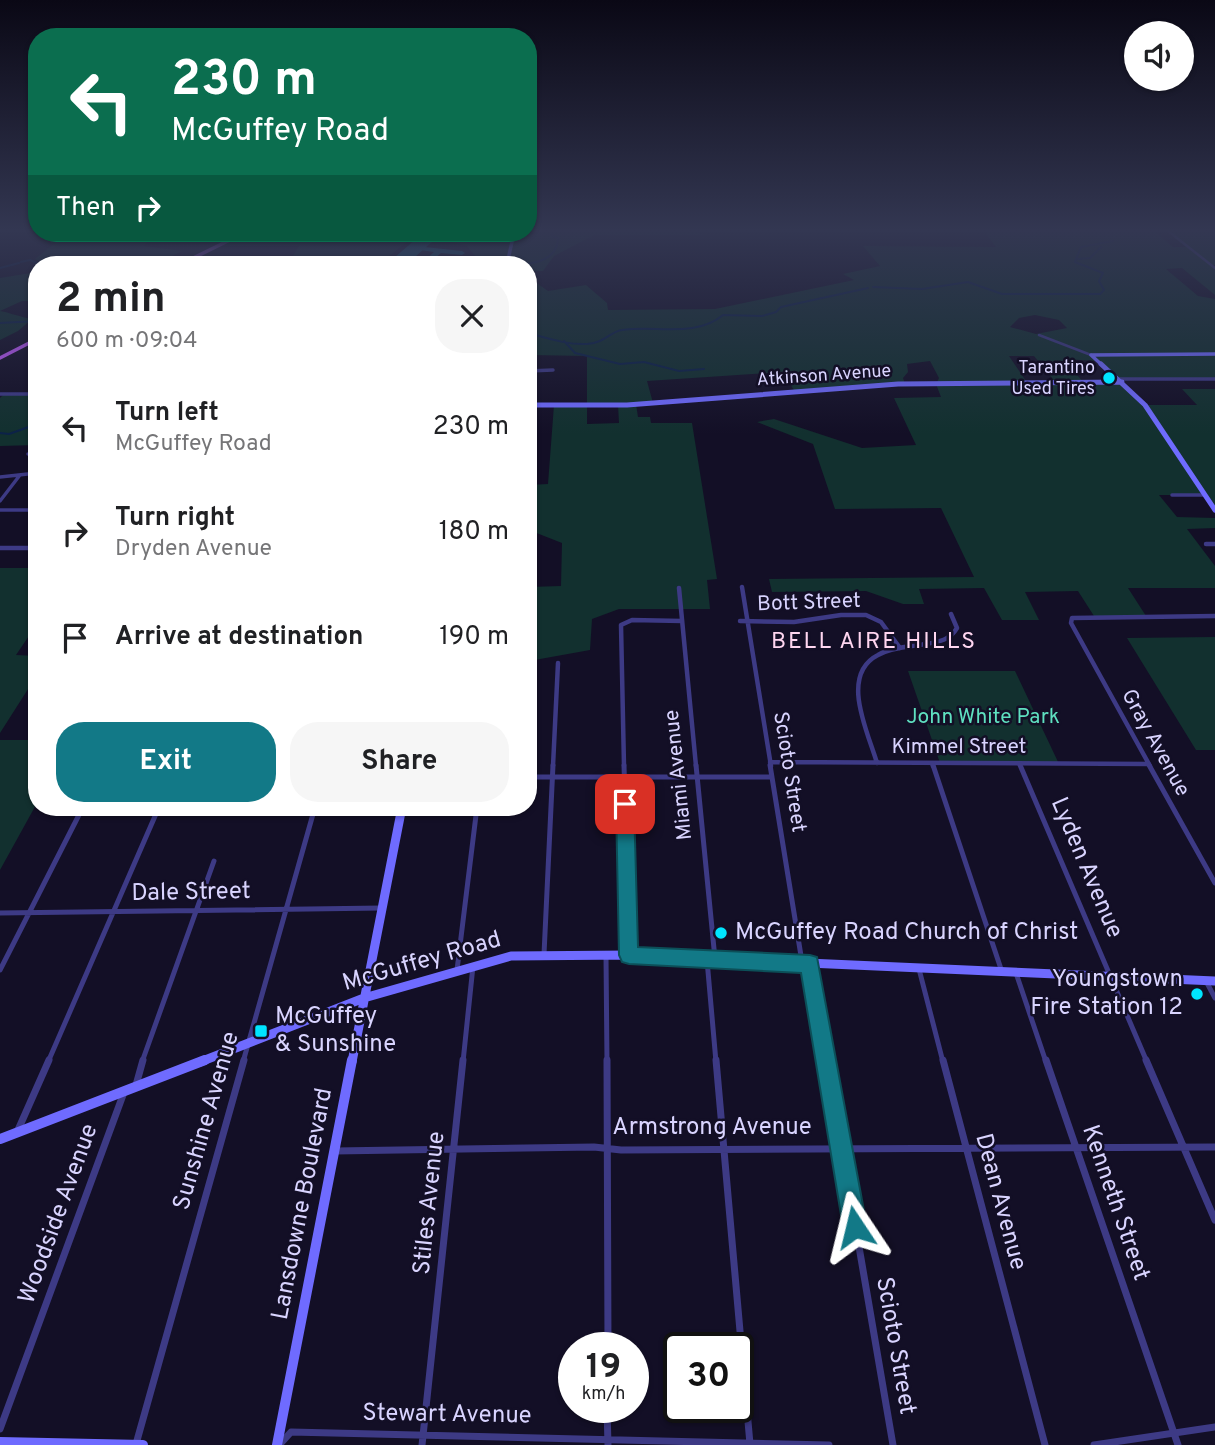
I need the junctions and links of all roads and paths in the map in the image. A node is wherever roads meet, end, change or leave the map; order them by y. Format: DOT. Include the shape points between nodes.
graph roads {
  1 [pos="1039,335"];
  2 [pos="28,344"];
  3 [pos="1215,354"];
  4 [pos="1091,355"];
  5 [pos="0,358"];
  6 [pos="537,370"];
  7 [pos="553,370"];
  8 [pos="1215,379"];
  9 [pos="1120,381"];
  10 [pos="0,394"];
  11 [pos="28,394"];
  12 [pos="537,405"];
  13 [pos="28,473"];
  14 [pos="21,474"];
  15 [pos="0,477"];
  16 [pos="1172,495"];
  17 [pos="1205,495"];
  18 [pos="0,501"];
  19 [pos="0,510"];
  20 [pos="28,510"];
  21 [pos="1215,510"];
  22 [pos="1206,544"];
  23 [pos="1215,544"];
  24 [pos="0,548"];
  25 [pos="28,548"];
  26 [pos="742,587"];
  27 [pos="679,588"];
  28 [pos="951,614"];
  29 [pos="1215,616"];
  30 [pos="682,621"];
  31 [pos="740,621"];
  32 [pos="747,621"];
  33 [pos="900,648"];
  34 [pos="558,663"];
  35 [pos="770,762"];
  36 [pos="877,763"];
  37 [pos="932,763"];
  38 [pos="1020,764"];
  39 [pos="1149,764"];
  40 [pos="552,776"];
  41 [pos="537,777"];
  42 [pos="625,777"];
  43 [pos="697,777"];
  44 [pos="772,778"];
  45 [pos="78,816"];
  46 [pos="155,816"];
  47 [pos="312,816"];
  48 [pos="400,816"];
  49 [pos="476,816"];
  50 [pos="214,861"];
  51 [pos="1215,883"];
  52 [pos="382,908"];
  53 [pos="287,909"];
  54 [pos="113,911"];
  55 [pos="197,911"];
  56 [pos="29,912"];
  57 [pos="0,913"];
  58 [pos="544,954"];
  59 [pos="606,955"];
  60 [pos="629,955"];
  61 [pos="711,960"];
  62 [pos="806,963"];
  63 [pos="473,966"];
  64 [pos="919,969"];
  65 [pos="0,970"];
  66 [pos="457,971"];
  67 [pos="1002,972"];
  68 [pos="1016,973"];
  69 [pos="1112,978"];
  70 [pos="1211,981"];
  71 [pos="365,998"];
  72 [pos="1215,998"];
  73 [pos="249,1043"];
  74 [pos="136,1086"];
  75 [pos="125,1091"];
  76 [pos="18,1132"];
  77 [pos="0,1139"];
  78 [pos="1075,1147"];
  79 [pos="1184,1147"];
  80 [pos="1215,1147"];
  81 [pos="606,1148"];
  82 [pos="841,1148"];
  83 [pos="966,1148"];
  84 [pos="455,1149"];
  85 [pos="723,1149"];
  86 [pos="335,1151"];
  87 [pos="1215,1220"];
  88 [pos="608,1332"];
  89 [pos="607,1423"];
  90 [pos="1215,1427"];
  91 [pos="0,1429"];
  92 [pos="1174,1432"];
  93 [pos="422,1440"];
  94 [pos="0,1442"];
  95 [pos="608,1443"];
  96 [pos="750,1444"];
  97 [pos="136,1445"];
  98 [pos="143,1445"];
  99 [pos="278,1445"];
  100 [pos="829,1445"];
  101 [pos="893,1445"];
  102 [pos="1045,1445"];
  103 [pos="1094,1445"];
  104 [pos="1178,1445"];
  1 -- 4 [label="street"];
  2 -- 5 [label="main road"];
  3 -- 4 [label="street"];
  4 -- 9 [label="street"];
  6 -- 7 [label="street"];
  8 -- 9 [label="street, Atkinson Avenue"];
  9 -- 12 [label="street, Atkinson Avenue" via="898,384 627,405"];
  9 -- 17 [label="street" via="1145,405"];
  10 -- 11 [label="street"];
  13 -- 14 [label="street"];
  14 -- 15 [label="street"];
  14 -- 18 [label="street"];
  16 -- 17 [label="street"];
  17 -- 21 [label="street"];
  19 -- 20 [label="street"];
  22 -- 23 [label="street"];
  24 -- 25 [label="street"];
  26 -- 32 [label="street, Scioto Street"];
  27 -- 30 [label="street, Miami Avenue"];
  28 -- 33 [label="street" via="957,628 952,636"];
  29 -- 39 [label="street, Gray Avenue" via="1072,618 1072,627"];
  30 -- 42 [label="street" via="621,625"];
  30 -- 43 [label="street, Miami Avenue"];
  31 -- 32 [label="street, Bott Street"];
  32 -- 33 [label="street, Bott Street" via="866,615 881,622"];
  32 -- 35 [label="street, Scioto Street"];
  33 -- 36 [label="street" via="868,659 856,682"];
  34 -- 40 [label="street"];
  35 -- 36 [label="street, Kimmel Street"];
  35 -- 44 [label="street, Scioto Street"];
  36 -- 37 [label="street, Kimmel Street"];
  37 -- 38 [label="street, Kimmel Street"];
  37 -- 67 [label="street"];
  38 -- 39 [label="street, Kimmel Street"];
  38 -- 69 [label="street, Lyden Avenue"];
  39 -- 51 [label="street, Gray Avenue"];
  40 -- 41 [label="street"];
  40 -- 42 [label="street"];
  40 -- 58 [label="street"];
  42 -- 43 [label="street"];
  42 -- 60 [label="street"];
  43 -- 44 [label="street"];
  43 -- 61 [label="street, Miami Avenue"];
  44 -- 62 [label="street, Scioto Street"];
  45 -- 56 [label="street"];
  46 -- 54 [label="street"];
  47 -- 53 [label="street, Sunshine Avenue"];
  48 -- 52 [label="street, Lansdowne Boulevard"];
  49 -- 66 [label="street"];
  50 -- 55 [label="street"];
  52 -- 53 [label="street, Dale Street"];
  52 -- 71 [label="street, Lansdowne Boulevard"];
  53 -- 55 [label="street, Dale Street"];
  53 -- 73 [label="street, Sunshine Avenue"];
  54 -- 55 [label="street, Dale Street"];
  54 -- 56 [label="street, Dale Street"];
  54 -- 76 [label="street"];
  55 -- 74 [label="street"];
  56 -- 57 [label="street, Dale Street"];
  56 -- 65 [label="street"];
  58 -- 59 [label="street, McGuffey Road"];
  58 -- 63 [label="street, McGuffey Road" via="511,956"];
  59 -- 60 [label="street, McGuffey Road"];
  59 -- 81 [label="street"];
  60 -- 61 [label="street, McGuffey Road"];
  61 -- 62 [label="street, McGuffey Road"];
  61 -- 85 [label="street, Miami Avenue"];
  62 -- 64 [label="street, McGuffey Road"];
  62 -- 82 [label="street, Scioto Street"];
  63 -- 66 [label="street, McGuffey Road"];
  63 -- 84 [label="street, Stiles Avenue"];
  64 -- 67 [label="street, McGuffey Road"];
  64 -- 83 [label="street, Dean Avenue"];
  66 -- 71 [label="street, McGuffey Road"];
  67 -- 68 [label="street, McGuffey Road"];
  68 -- 69 [label="street, McGuffey Road"];
  68 -- 78 [label="street, Kenneth Street"];
  69 -- 70 [label="street, McGuffey Road"];
  69 -- 79 [label="street, Lyden Avenue"];
  70 -- 72 [label="street"];
  71 -- 73 [label="street, McGuffey Road"];
  71 -- 86 [label="street, Lansdowne Boulevard"];
  73 -- 74 [label="street, McGuffey Road"];
  73 -- 97 [label="street, Sunshine Avenue"];
  74 -- 75 [label="street, McGuffey Road"];
  75 -- 76 [label="street, McGuffey Road"];
  75 -- 91 [label="street, Woodside Avenue"];
  76 -- 77 [label="street, McGuffey Road"];
  78 -- 79 [label="street, Armstrong Avenue"];
  78 -- 83 [label="street, Armstrong Avenue"];
  78 -- 92 [label="street, Kenneth Street"];
  79 -- 80 [label="street, Armstrong Avenue"];
  79 -- 87 [label="street, Lyden Avenue"];
  81 -- 84 [label="street, Armstrong Avenue"];
  81 -- 85 [label="street, Armstrong Avenue"];
  81 -- 88 [label="street"];
  82 -- 83 [label="street, Armstrong Avenue"];
  82 -- 85 [label="street, Armstrong Avenue"];
  82 -- 101 [label="street, Scioto Street"];
  83 -- 102 [label="street, Dean Avenue"];
  84 -- 86 [label="street, Armstrong Avenue"];
  84 -- 93 [label="street, Stiles Avenue"];
  85 -- 96 [label="street, Miami Avenue"];
  86 -- 99 [label="street, Lansdowne Boulevard"];
  89 -- 95 [label="street"];
  90 -- 92 [label="street"];
  92 -- 103 [label="street"];
  92 -- 104 [label="street, Kenneth Street"];
  93 -- 95 [label="street, Stewart Avenue"];
  93 -- 99 [label="street, Stewart Avenue" via="291,1432"];
  94 -- 97 [label="street"];
  95 -- 96 [label="street, Stewart Avenue"];
  96 -- 100 [label="street, Stewart Avenue"];
  97 -- 98 [label="street"];
}
